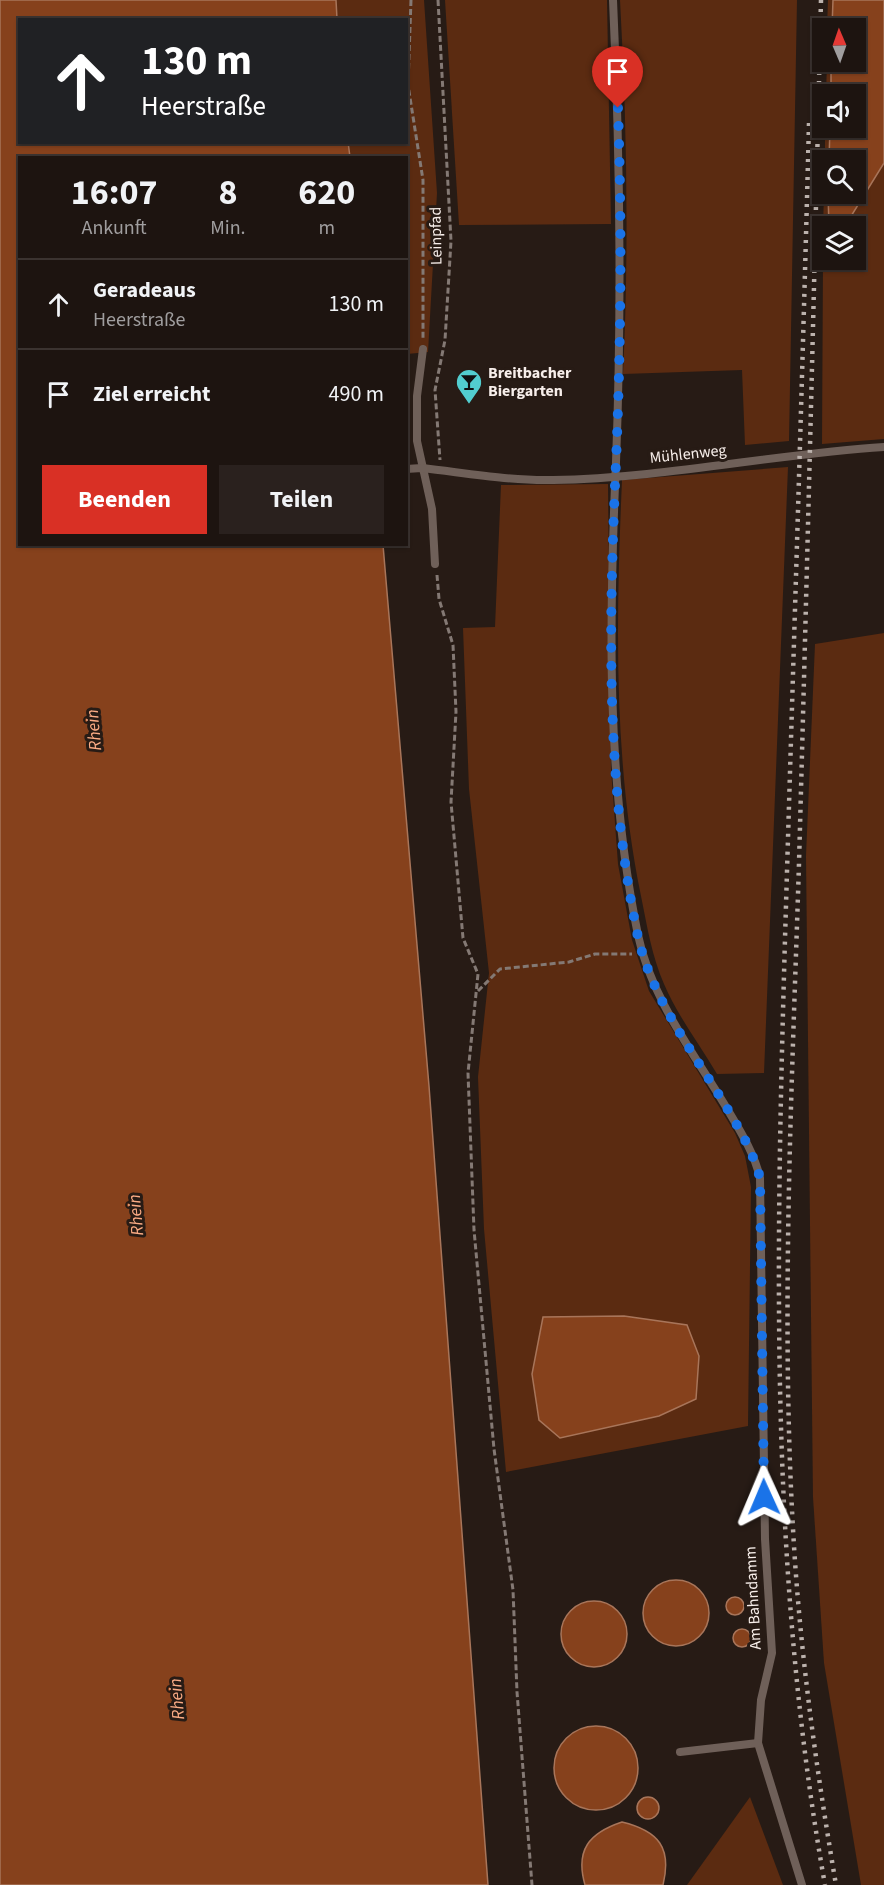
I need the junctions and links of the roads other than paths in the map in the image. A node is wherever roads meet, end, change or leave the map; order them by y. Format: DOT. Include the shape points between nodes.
graph roads {
  1 [pos="613,0"];
  2 [pos="423,349"];
  3 [pos="884,447"];
  4 [pos="422,468"];
  5 [pos="408,469"];
  6 [pos="615,476"];
  7 [pos="435,564"];
  8 [pos="758,1743"];
  9 [pos="680,1752"];
  10 [pos="802,1885"];
  1 -- 6 [label="lane, Am Bahndamm" via="620,186"];
  2 -- 4 [label="lane" via="417,407"];
  3 -- 6 [label="lane, Mühlenweg"];
  4 -- 5 [label="lane, Mühlenweg"];
  4 -- 6 [label="lane, Mühlenweg" via="515,480"];
  4 -- 7 [label="lane" via="432,509"];
  6 -- 8 [label="lane, Am Bahndamm" via="610,595 616,769 626,862 642,952 654,986 756,1163 761,1194 764,1486 772,1653 761,1700"];
  8 -- 9 [label="lane"];
  8 -- 10 [label="lane, Am Bahndamm"];
}
